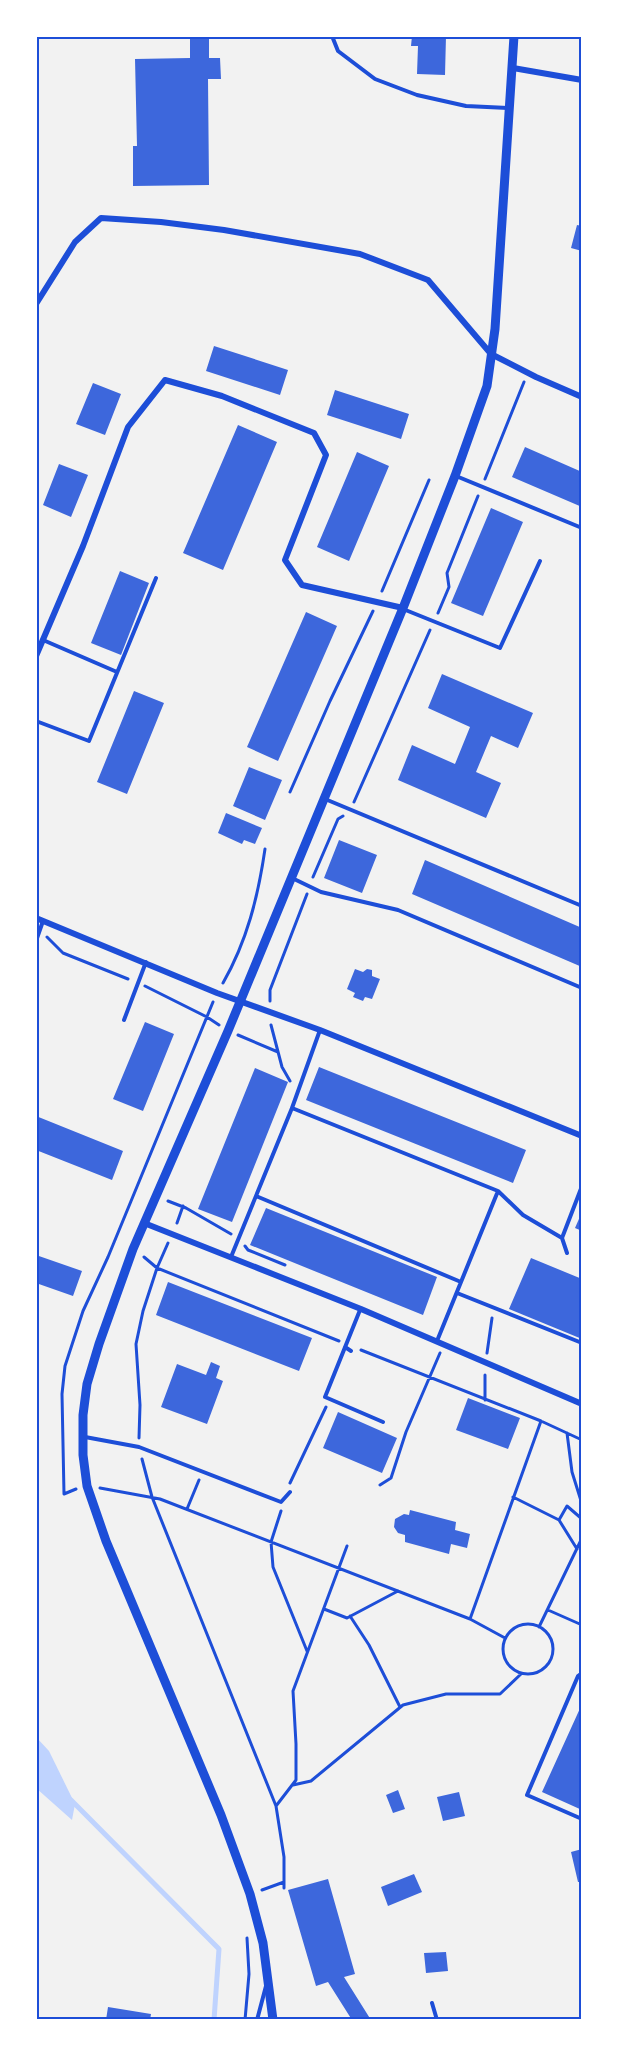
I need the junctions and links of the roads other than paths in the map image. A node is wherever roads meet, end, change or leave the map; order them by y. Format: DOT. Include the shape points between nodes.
graph roads {
  1 [pos="332,36"];
  2 [pos="514,36"];
  3 [pos="513,68"];
  4 [pos="582,80"];
  5 [pos="510,108"];
  6 [pos="36,304"];
  7 [pos="491,354"];
  8 [pos="582,397"];
  9 [pos="455,476"];
  10 [pos="582,528"];
  11 [pos="540,561"];
  12 [pos="156,578"];
  13 [pos="403,608"];
  14 [pos="43,640"];
  15 [pos="36,656"];
  16 [pos="117,672"];
  17 [pos="36,721"];
  18 [pos="324,799"];
  19 [pos="291,877"];
  20 [pos="582,906"];
  21 [pos="36,918"];
  22 [pos="43,921"];
  23 [pos="36,941"];
  24 [pos="146,962"];
  25 [pos="582,988"];
  26 [pos="240,1000"];
  27 [pos="124,1020"];
  28 [pos="320,1030"];
  29 [pos="292,1108"];
  30 [pos="582,1136"];
  31 [pos="582,1186"];
  32 [pos="498,1191"];
  33 [pos="256,1196"];
  34 [pos="144,1224"];
  35 [pos="562,1238"];
  36 [pos="567,1253"];
  37 [pos="231,1257"];
  38 [pos="461,1282"];
  39 [pos="457,1293"];
  40 [pos="361,1309"];
  41 [pos="440,1342"];
  42 [pos="582,1343"];
  43 [pos="345,1345"];
  44 [pos="351,1351"];
  45 [pos="582,1404"];
  46 [pos="383,1422"];
  47 [pos="82,1437"];
  48 [pos="290,1492"];
  49 [pos="582,1673"];
  50 [pos="582,1819"];
  51 [pos="268,1976"];
  52 [pos="432,2003"];
  53 [pos="257,2020"];
  54 [pos="273,2020"];
  55 [pos="437,2020"];
  1 -- 5 [label="lane" via="338,51 375,79 456,104"];
  2 -- 3 [label="street"];
  3 -- 4 [label="street"];
  3 -- 5 [label="street"];
  5 -- 7 [label="street"];
  6 -- 7 [label="street" via="75,242 102,218 161,222 360,254 428,280"];
  7 -- 8 [label="street"];
  7 -- 9 [label="street" via="487,386"];
  9 -- 10 [label="lane"];
  9 -- 13 [label="street"];
  11 -- 13 [label="lane" via="500,648"];
  12 -- 16 [label="lane"];
  13 -- 14 [label="street" via="302,585 285,560 326,455 314,432 222,396 165,380 128,427"];
  13 -- 18 [label="street"];
  14 -- 15 [label="street"];
  14 -- 16 [label="lane"];
  16 -- 17 [label="lane" via="89,741"];
  18 -- 19 [label="street"];
  18 -- 20 [label="lane"];
  19 -- 25 [label="lane" via="321,892 398,910"];
  19 -- 26 [label="street"];
  21 -- 22 [label="street"];
  22 -- 23 [label="lane"];
  22 -- 24 [label="street"];
  24 -- 26 [label="street"];
  24 -- 27 [label="lane"];
  26 -- 28 [label="street"];
  26 -- 34 [label="street"];
  28 -- 29 [label="lane"];
  28 -- 30 [label="street"];
  29 -- 32 [label="lane"];
  29 -- 33 [label="lane"];
  31 -- 35 [label="lane"];
  32 -- 35 [label="lane" via="523,1215"];
  32 -- 38 [label="lane"];
  33 -- 37 [label="lane"];
  33 -- 38 [label="lane"];
  34 -- 37 [label="street"];
  34 -- 47 [label="street" via="87,1384"];
  35 -- 36 [label="lane"];
  37 -- 40 [label="street"];
  38 -- 39 [label="lane"];
  39 -- 41 [label="lane"];
  39 -- 42 [label="lane"];
  40 -- 41 [label="street"];
  40 -- 43 [label="lane"];
  41 -- 45 [label="street"];
  43 -- 44 [label="lane"];
  43 -- 46 [label="lane" via="325,1398"];
  47 -- 48 [label="lane" via="139,1447 282,1502"];
  47 -- 51 [label="street" via="87,1486 246,1881"];
  49 -- 50 [label="lane" via="527,1795"];
  51 -- 53 [label="lane"];
  51 -- 54 [label="street"];
  52 -- 55 [label="lane"];
}
